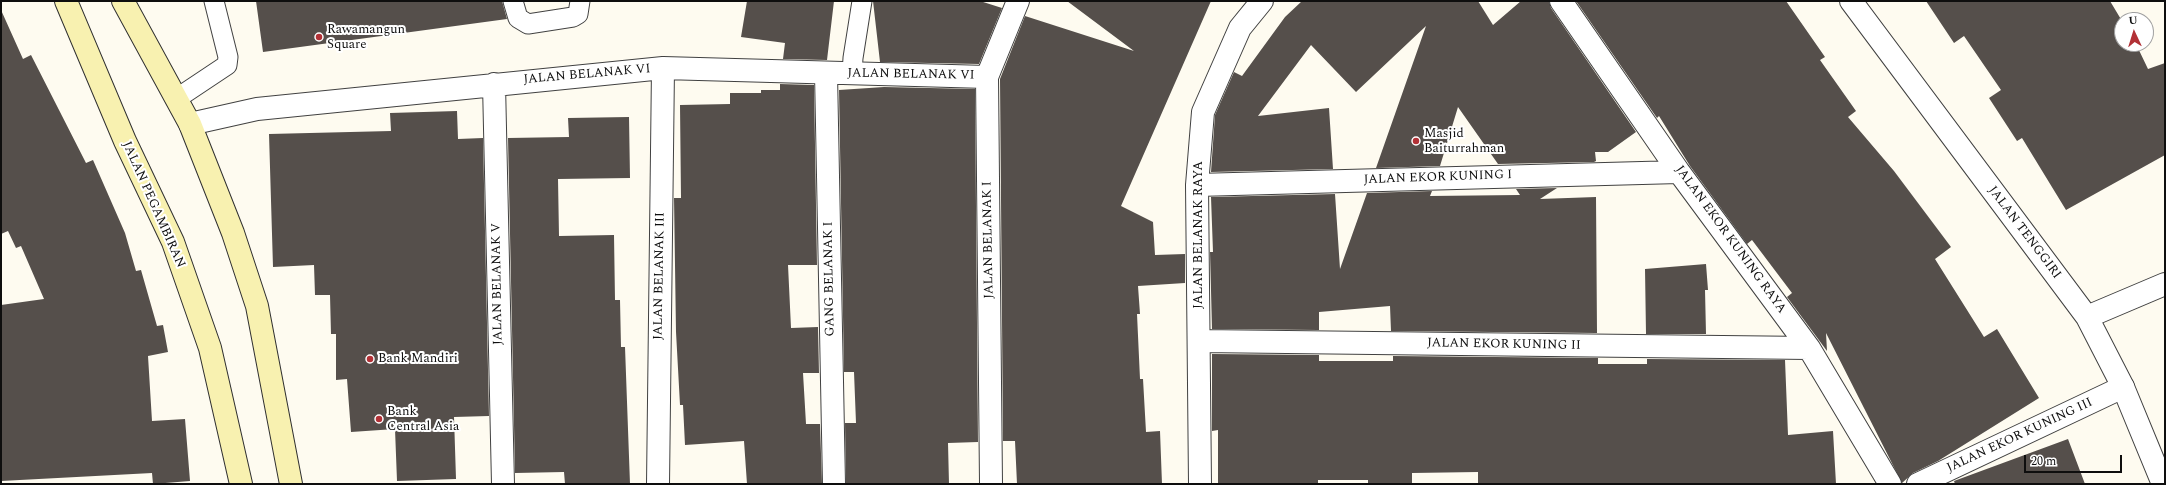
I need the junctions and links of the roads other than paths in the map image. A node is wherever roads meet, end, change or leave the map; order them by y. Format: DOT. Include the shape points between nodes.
graph roads {
  1 [pos="66,1"];
  2 [pos="123,1"];
  3 [pos="214,1"];
  4 [pos="513,1"];
  5 [pos="580,1"];
  6 [pos="862,1"];
  7 [pos="1018,1"];
  8 [pos="1262,1"];
  9 [pos="1561,1"];
  10 [pos="1851,1"];
  11 [pos="663,68"];
  12 [pos="826,73"];
  13 [pos="852,74"];
  14 [pos="987,77"];
  15 [pos="494,84"];
  16 [pos="176,99"];
  17 [pos="190,124"];
  18 [pos="1679,172"];
  19 [pos="1197,185"];
  20 [pos="2165,284"];
  21 [pos="2087,317"];
  22 [pos="1200,342"];
  23 [pos="1809,348"];
  24 [pos="2123,387"];
  25 [pos="241,484"];
  26 [pos="291,484"];
  27 [pos="503,484"];
  28 [pos="658,484"];
  29 [pos="834,484"];
  30 [pos="992,484"];
  31 [pos="1200,484"];
  32 [pos="1890,484"];
  33 [pos="1918,484"];
  34 [pos="2163,484"];
  1 -- 25 [label="main road, JALAN PEGAMBIRAN" via="125,141 173,242 210,348"];
  2 -- 16 [label="main road"];
  3 -- 16 [label="lane" via="228,57 227,65"];
  4 -- 5 [label="lane" via="518,18 528,24 573,17 578,14"];
  6 -- 13 [label="lane"];
  7 -- 14 [label="street, JALAN BELANAK I"];
  8 -- 19 [label="street, JALAN BELANAK RAYA" via="1240,28 1203,112"];
  9 -- 18 [label="street, JALAN EKOR KUNING RAYA"];
  10 -- 21 [label="street, JALAN TENGGIRI"];
  11 -- 12 [label="street, JALAN BELANAK VI"];
  11 -- 15 [label="street, JALAN BELANAK VI"];
  11 -- 28 [label="street, JALAN BELANAK III"];
  12 -- 13 [label="street, JALAN BELANAK VI"];
  12 -- 29 [label="street, GANG BELANAK I"];
  13 -- 14 [label="street, JALAN BELANAK VI"];
  14 -- 30 [label="street, JALAN BELANAK I"];
  15 -- 17 [label="street, JALAN BELANAK VI" via="257,109"];
  15 -- 27 [label="street, JALAN BELANAK V"];
  16 -- 17 [label="main road"];
  17 -- 26 [label="main road" via="234,233 257,306"];
  18 -- 19 [label="street, JALAN EKOR KUNING I"];
  18 -- 23 [label="street, JALAN EKOR KUNING RAYA"];
  19 -- 22 [label="street, JALAN BELANAK RAYA"];
  20 -- 21 [label="street"];
  21 -- 24 [label="street, JALAN TENGGIRI"];
  22 -- 23 [label="street, JALAN EKOR KUNING II"];
  22 -- 31 [label="street, JALAN BELANAK RAYA"];
  23 -- 32 [label="street, JALAN EKOR KUNING RAYA"];
  24 -- 33 [label="street, JALAN EKOR KUNING III"];
  24 -- 34 [label="street, JALAN TENGGIRI"];
}
